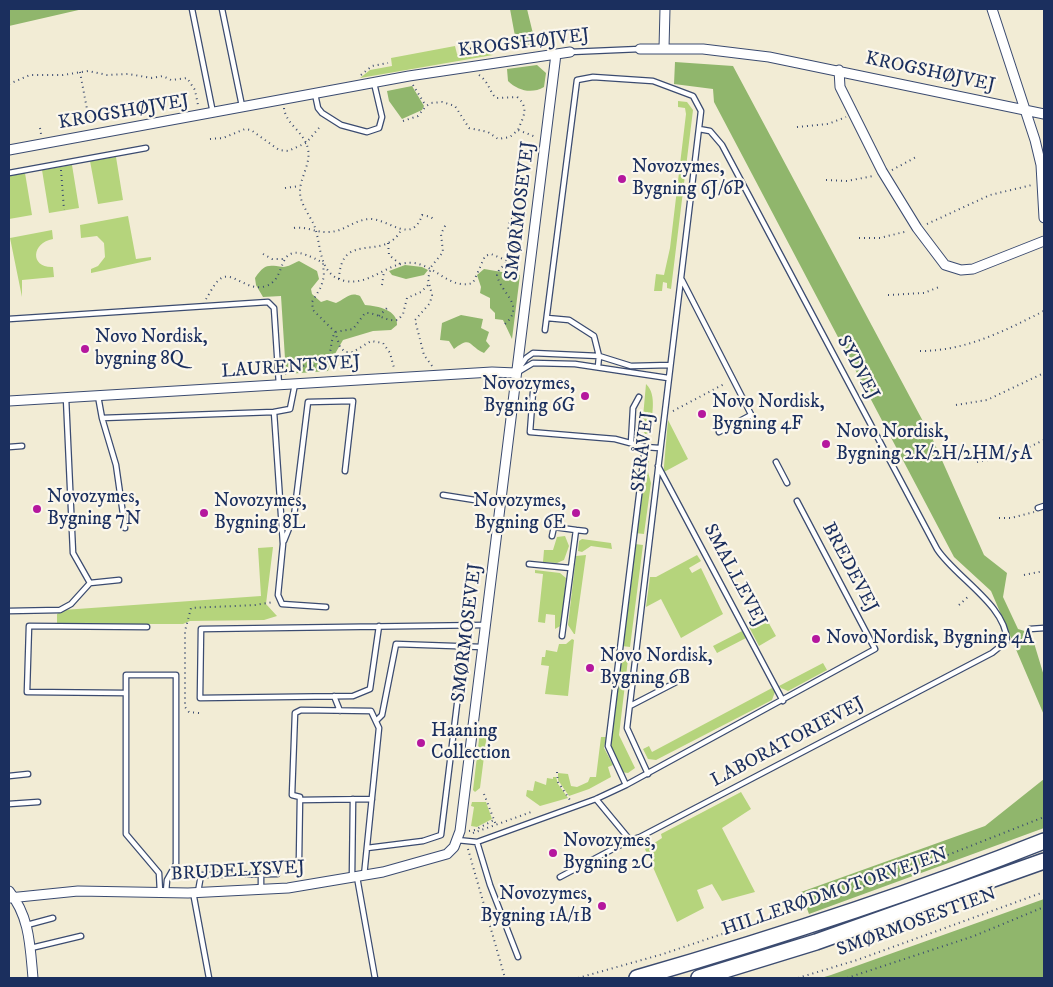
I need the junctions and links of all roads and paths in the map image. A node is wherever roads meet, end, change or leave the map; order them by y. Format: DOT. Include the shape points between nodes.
graph roads {
  1 [pos="192,9"];
  2 [pos="222,9"];
  3 [pos="664,9"];
  4 [pos="992,9"];
  5 [pos="664,48"];
  6 [pos="465,49"];
  7 [pos="640,49"];
  8 [pos="570,52"];
  9 [pos="556,54"];
  10 [pos="503,62"];
  11 [pos="388,63"];
  12 [pos="473,66"];
  13 [pos="839,70"];
  14 [pos="80,72"];
  15 [pos="409,76"];
  16 [pos="374,82"];
  17 [pos="9,84"];
  18 [pos="351,87"];
  19 [pos="315,94"];
  20 [pos="283,100"];
  21 [pos="426,106"];
  22 [pos="243,108"];
  23 [pos="1024,110"];
  24 [pos="213,113"];
  25 [pos="853,113"];
  26 [pos="1044,114"];
  27 [pos="200,115"];
  28 [pos="403,121"];
  29 [pos="797,127"];
  30 [pos="319,128"];
  31 [pos="699,129"];
  32 [pos="518,130"];
  33 [pos="92,135"];
  34 [pos="546,138"];
  35 [pos="210,139"];
  36 [pos="306,143"];
  37 [pos="146,148"];
  38 [pos="9,150"];
  39 [pos="918,156"];
  40 [pos="60,163"];
  41 [pos="883,172"];
  42 [pos="9,173"];
  43 [pos="826,180"];
  44 [pos="1042,184"];
  45 [pos="300,186"];
  46 [pos="285,188"];
  47 [pos="64,210"];
  48 [pos="537,215"];
  49 [pos="1044,218"];
  50 [pos="434,220"];
  51 [pos="446,224"];
  52 [pos="294,228"];
  53 [pos="917,228"];
  54 [pos="401,230"];
  55 [pos="316,231"];
  56 [pos="859,238"];
  57 [pos="1044,241"];
  58 [pos="388,243"];
  59 [pos="263,254"];
  60 [pos="283,260"];
  61 [pos="508,261"];
  62 [pos="324,263"];
  63 [pos="400,264"];
  64 [pos="430,267"];
  65 [pos="384,271"];
  66 [pos="682,278"];
  67 [pos="339,279"];
  68 [pos="382,284"];
  69 [pos="428,285"];
  70 [pos="939,287"];
  71 [pos="888,295"];
  72 [pos="388,307"];
  73 [pos="190,309"];
  74 [pos="1044,311"];
  75 [pos="379,316"];
  76 [pos="547,318"];
  77 [pos="9,319"];
  78 [pos="505,324"];
  79 [pos="545,330"];
  80 [pos="335,332"];
  81 [pos="920,351"];
  82 [pos="598,356"];
  83 [pos="670,365"];
  84 [pos="598,367"];
  85 [pos="516,373"];
  86 [pos="1044,373"];
  87 [pos="434,376"];
  88 [pos="395,378"];
  89 [pos="668,378"];
  90 [pos="733,379"];
  91 [pos="295,384"];
  92 [pos="281,385"];
  93 [pos="533,392"];
  94 [pos="98,396"];
  95 [pos="639,397"];
  96 [pos="66,398"];
  97 [pos="9,401"];
  98 [pos="956,405"];
  99 [pos="274,412"];
  100 [pos="664,414"];
  101 [pos="751,415"];
  102 [pos="102,418"];
  103 [pos="757,426"];
  104 [pos="719,432"];
  105 [pos="1044,440"];
  106 [pos="631,443"];
  107 [pos="22,446"];
  108 [pos="9,447"];
  109 [pos="645,447"];
  110 [pos="660,448"];
  111 [pos="776,462"];
  112 [pos="977,462"];
  113 [pos="658,465"];
  114 [pos="345,471"];
  115 [pos="787,483"];
  116 [pos="443,496"];
  117 [pos="797,501"];
  118 [pos="500,504"];
  119 [pos="1044,506"];
  120 [pos="1038,508"];
  121 [pos="1000,518"];
  122 [pos="125,528"];
  123 [pos="576,530"];
  124 [pos="585,531"];
  125 [pos="552,536"];
  126 [pos="283,544"];
  127 [pos="528,564"];
  128 [pos="570,568"];
  129 [pos="1044,571"];
  130 [pos="1024,576"];
  131 [pos="118,580"];
  132 [pos="90,583"];
  133 [pos="972,586"];
  134 [pos="282,604"];
  135 [pos="959,605"];
  136 [pos="326,607"];
  137 [pos="9,611"];
  138 [pos="485,624"];
  139 [pos="378,626"];
  140 [pos="147,627"];
  141 [pos="1044,628"];
  142 [pos="1030,629"];
  143 [pos="562,636"];
  144 [pos="1005,644"];
  145 [pos="464,646"];
  146 [pos="482,648"];
  147 [pos="686,677"];
  148 [pos="126,693"];
  149 [pos="334,696"];
  150 [pos="783,701"];
  151 [pos="630,706"];
  152 [pos="340,711"];
  153 [pos="199,713"];
  154 [pos="376,721"];
  155 [pos="454,730"];
  156 [pos="471,732"];
  157 [pos="557,772"];
  158 [pos="28,774"];
  159 [pos="648,774"];
  160 [pos="9,776"];
  161 [pos="626,785"];
  162 [pos="484,794"];
  163 [pos="353,799"];
  164 [pos="372,799"];
  165 [pos="596,799"];
  166 [pos="300,800"];
  167 [pos="38,802"];
  168 [pos="9,804"];
  169 [pos="573,807"];
  170 [pos="534,811"];
  171 [pos="1044,817"];
  172 [pos="494,820"];
  173 [pos="496,826"];
  174 [pos="461,835"];
  175 [pos="630,840"];
  176 [pos="1044,841"];
  177 [pos="477,842"];
  178 [pos="367,848"];
  179 [pos="299,860"];
  180 [pos="1044,861"];
  181 [pos="261,874"];
  182 [pos="277,874"];
  183 [pos="358,877"];
  184 [pos="560,877"];
  185 [pos="261,890"];
  186 [pos="163,892"];
  187 [pos="195,892"];
  188 [pos="1044,892"];
  189 [pos="10,895"];
  190 [pos="1044,907"];
  191 [pos="52,918"];
  192 [pos="27,925"];
  193 [pos="81,936"];
  194 [pos="30,948"];
  195 [pos="518,957"];
  196 [pos="33,978"];
  197 [pos="208,978"];
  198 [pos="375,978"];
  199 [pos="504,978"];
  200 [pos="578,978"];
  201 [pos="637,978"];
  202 [pos="699,978"];
  203 [pos="798,978"];
  204 [pos="846,978"];
  1 -- 24 [label="lane"];
  2 -- 22 [label="lane"];
  3 -- 5 [label="street"];
  4 -- 23 [label="street"];
  5 -- 7 [label="street, KROGSHØJVEJ"];
  5 -- 13 [label="street, KROGSHØJVEJ" via="769,57"];
  6 -- 10 [label="path" via="478,48 497,54"];
  7 -- 8 [label="lane, KROGSHØJVEJ"];
  8 -- 9 [label="street, KROGSHØJVEJ"];
  9 -- 10 [label="street, KROGSHØJVEJ"];
  9 -- 34 [label="street, SMØRMOSEVEJ"];
  10 -- 12 [label="street, KROGSHØJVEJ"];
  11 -- 18 [label="path" via="372,66"];
  12 -- 15 [label="street, KROGSHØJVEJ"];
  12 -- 32 [label="path" via="496,98 516,97 523,104 525,114"];
  13 -- 23 [label="street, KROGSHØJVEJ"];
  13 -- 25 [label="street" via="840,87"];
  14 -- 17 [label="path" via="30,75"];
  14 -- 27 [label="path" via="152,78 163,76 171,80 187,78 195,90"];
  14 -- 33 [label="path"];
  15 -- 16 [label="street, KROGSHØJVEJ"];
  15 -- 21 [label="path"];
  16 -- 18 [label="street, KROGSHØJVEJ"];
  16 -- 19 [label="lane" via="382,117 379,128 367,132 341,125 322,114"];
  18 -- 19 [label="street, KROGSHØJVEJ"];
  19 -- 20 [label="street, KROGSHØJVEJ"];
  20 -- 22 [label="street, KROGSHØJVEJ"];
  20 -- 36 [label="path" via="286,118 301,132"];
  21 -- 28 [label="path" via="418,116"];
  21 -- 32 [label="path" via="436,102 450,104 468,128 488,132 498,139 510,137"];
  22 -- 24 [label="street, KROGSHØJVEJ"];
  23 -- 26 [label="street, KROGSHØJVEJ"];
  23 -- 44 [label="street" via="1035,140"];
  24 -- 27 [label="street, KROGSHØJVEJ"];
  25 -- 29 [label="path" via="828,124"];
  25 -- 41 [label="street"];
  27 -- 33 [label="street, KROGSHØJVEJ"];
  30 -- 36 [label="path"];
  31 -- 66 [label="lane, SKRÅVEJ"];
  31 -- 76 [label="lane, SKRÅVEJ" via="700,106 692,96 683,92 653,81 593,77 577,80"];
  31 -- 133 [label="lane, SYDVEJ" via="710,131 722,145 936,549 944,561"];
  32 -- 34 [label="path"];
  33 -- 38 [label="street, KROGSHØJVEJ"];
  34 -- 48 [label="street, SMØRMOSEVEJ"];
  35 -- 36 [label="path" via="223,138 245,129 279,150 288,151"];
  36 -- 45 [label="path" via="308,153"];
  37 -- 40 [label="lane"];
  39 -- 41 [label="path"];
  40 -- 42 [label="lane"];
  40 -- 47 [label="path"];
  41 -- 43 [label="path" via="858,179"];
  41 -- 53 [label="street"];
  44 -- 49 [label="street"];
  44 -- 53 [label="path" via="990,196"];
  45 -- 46 [label="path"];
  45 -- 55 [label="path" via="300,196"];
  48 -- 61 [label="path" via="526,214 511,219 508,231 516,253"];
  48 -- 85 [label="street, SMØRMOSEVEJ"];
  50 -- 54 [label="path" via="422,215 414,227"];
  51 -- 64 [label="path" via="441,234 443,252"];
  52 -- 55 [label="path"];
  53 -- 56 [label="path" via="880,238"];
  53 -- 57 [label="street" via="945,265 961,270 973,269"];
  54 -- 55 [label="path" via="376,219 358,221 338,231"];
  54 -- 58 [label="path"];
  55 -- 62 [label="path"];
  58 -- 63 [label="path" via="389,255"];
  58 -- 67 [label="path" via="347,253 340,264"];
  59 -- 60 [label="path"];
  60 -- 62 [label="path" via="291,254 303,252"];
  60 -- 73 [label="path" via="276,279 268,286 250,288 225,276 219,279 203,303"];
  61 -- 64 [label="path" via="491,254 485,256 473,283 466,285 449,281"];
  61 -- 78 [label="path" via="498,270 497,276 513,305 512,316"];
  62 -- 67 [label="path"];
  62 -- 80 [label="path" via="324,276 312,302 313,310"];
  63 -- 64 [label="path"];
  63 -- 65 [label="path"];
  64 -- 69 [label="path"];
  65 -- 67 [label="path" via="361,281"];
  65 -- 68 [label="path"];
  66 -- 83 [label="lane, SKRÅVEJ"];
  66 -- 90 [label="lane"];
  69 -- 75 [label="path" via="407,298 398,320"];
  69 -- 87 [label="path" via="432,295 430,303 415,320 424,355 432,365"];
  70 -- 71 [label="path" via="924,293"];
  72 -- 75 [label="path"];
  73 -- 77 [label="lane"];
  73 -- 92 [label="lane" via="268,302 274,308"];
  74 -- 81 [label="path" via="977,343 949,350"];
  75 -- 80 [label="path" via="364,313 352,329"];
  76 -- 79 [label="lane"];
  76 -- 82 [label="lane" via="570,320 594,336"];
  80 -- 88 [label="path" via="345,352 360,350 371,341 383,343 390,353"];
  80 -- 92 [label="path" via="327,361 284,374"];
  82 -- 83 [label="lane" via="632,366"];
  82 -- 84 [label="lane"];
  82 -- 85 [label="lane" via="533,354 526,358"];
  83 -- 89 [label="lane, SKRÅVEJ"];
  84 -- 85 [label="lane" via="533,363"];
  84 -- 89 [label="lane"];
  85 -- 87 [label="street, LAURENTSVEJ"];
  85 -- 118 [label="street, SMØRMOSEVEJ"];
  86 -- 98 [label="path" via="987,400"];
  87 -- 88 [label="street, LAURENTSVEJ"];
  88 -- 91 [label="street, LAURENTSVEJ"];
  89 -- 100 [label="lane, SKRÅVEJ"];
  90 -- 100 [label="path"];
  90 -- 101 [label="lane"];
  91 -- 92 [label="street, LAURENTSVEJ"];
  91 -- 99 [label="lane" via="290,409"];
  92 -- 94 [label="street, LAURENTSVEJ"];
  93 -- 106 [label="lane" via="530,432"];
  94 -- 96 [label="street, LAURENTSVEJ"];
  94 -- 102 [label="lane"];
  95 -- 106 [label="lane" via="633,408"];
  96 -- 97 [label="street, LAURENTSVEJ"];
  96 -- 132 [label="lane" via="73,553"];
  99 -- 102 [label="lane"];
  99 -- 126 [label="lane"];
  100 -- 110 [label="lane, SKRÅVEJ"];
  101 -- 103 [label="lane"];
  101 -- 104 [label="lane"];
  102 -- 122 [label="lane" via="116,466"];
  105 -- 112 [label="path" via="1010,456"];
  106 -- 109 [label="lane"];
  107 -- 108 [label="lane"];
  109 -- 110 [label="lane"];
  109 -- 161 [label="lane" via="608,746"];
  110 -- 113 [label="lane, SKRÅVEJ"];
  111 -- 115 [label="lane"];
  113 -- 150 [label="lane, SMALLEVEJ"];
  113 -- 151 [label="lane, SKRÅVEJ"];
  114 -- 126 [label="lane" via="353,401 308,402 294,516"];
  116 -- 118 [label="lane"];
  117 -- 150 [label="lane, BREDEVEJ" via="875,649"];
  118 -- 138 [label="street, SMØRMOSEVEJ"];
  119 -- 120 [label="lane"];
  120 -- 121 [label="path" via="1032,514"];
  123 -- 124 [label="lane"];
  123 -- 125 [label="lane" via="554,527"];
  123 -- 128 [label="lane"];
  126 -- 134 [label="lane" via="278,595"];
  127 -- 128 [label="lane"];
  128 -- 143 [label="lane"];
  129 -- 130 [label="path"];
  131 -- 132 [label="lane"];
  132 -- 137 [label="lane" via="71,604 60,610"];
  133 -- 135 [label="path" via="971,594"];
  133 -- 144 [label="lane, SYDVEJ" via="981,593 1000,622 1007,635"];
  134 -- 136 [label="lane"];
  134 -- 153 [label="path" via="272,601 255,605 191,608 185,631 185,707 189,712"];
  138 -- 139 [label="lane"];
  138 -- 146 [label="street, SMØRMOSEVEJ"];
  139 -- 149 [label="lane" via="370,690 353,696"];
  139 -- 149 [label="lane" via="201,629 200,698"];
  140 -- 148 [label="lane" via="29,626 27,692"];
  141 -- 142 [label="lane"];
  144 -- 175 [label="lane, LABORATORIEVEJ"];
  145 -- 146 [label="lane"];
  145 -- 154 [label="lane" via="396,644 382,715"];
  145 -- 155 [label="lane"];
  146 -- 156 [label="street, SMØRMOSEVEJ"];
  147 -- 151 [label="lane"];
  148 -- 186 [label="lane" via="126,834 158,873"];
  148 -- 186 [label="lane" via="126,675 176,675 176,864"];
  149 -- 152 [label="lane"];
  150 -- 159 [label="lane"];
  151 -- 159 [label="lane, SKRÅVEJ" via="627,728"];
  152 -- 154 [label="lane" via="371,711"];
  152 -- 166 [label="lane" via="300,710 296,713 292,795 300,797"];
  154 -- 164 [label="lane" via="379,728"];
  155 -- 156 [label="lane"];
  155 -- 178 [label="lane" via="441,835 424,841"];
  156 -- 174 [label="street, SMØRMOSEVEJ"];
  157 -- 169 [label="path" via="558,782"];
  158 -- 160 [label="lane"];
  159 -- 161 [label="lane"];
  161 -- 165 [label="lane"];
  162 -- 172 [label="path"];
  163 -- 164 [label="lane"];
  163 -- 166 [label="lane"];
  163 -- 183 [label="lane"];
  164 -- 178 [label="lane"];
  165 -- 169 [label="lane"];
  165 -- 175 [label="lane"];
  166 -- 179 [label="lane"];
  167 -- 168 [label="lane"];
  169 -- 177 [label="lane"];
  170 -- 173 [label="path"];
  171 -- 200 [label="path" via="897,876 662,954"];
  172 -- 173 [label="path"];
  172 -- 174 [label="path"];
  173 -- 174 [label="path"];
  174 -- 177 [label="lane"];
  174 -- 183 [label="street, BRUDELYSVEJ" via="447,854"];
  174 -- 199 [label="path"];
  175 -- 184 [label="lane, LABORATORIEVEJ"];
  176 -- 201 [label="highway, HILLERØDMOTORVEJEN" via="820,922"];
  177 -- 195 [label="lane"];
  178 -- 183 [label="lane"];
  180 -- 202 [label="highway, HILLERØDMOTORVEJEN" via="816,942"];
  181 -- 182 [label="lane"];
  181 -- 185 [label="lane"];
  181 -- 187 [label="lane" via="201,875"];
  183 -- 185 [label="street, BRUDELYSVEJ"];
  183 -- 198 [label="lane"];
  185 -- 187 [label="street, BRUDELYSVEJ"];
  186 -- 187 [label="street, BRUDELYSVEJ"];
  186 -- 189 [label="street, BRUDELYSVEJ" via="78,891"];
  187 -- 197 [label="lane"];
  188 -- 203 [label="path, SMØRMOSESTIEN"];
  189 -- 192 [label="street"];
  190 -- 204 [label="path" via="974,936"];
  191 -- 192 [label="lane"];
  192 -- 194 [label="street"];
  193 -- 194 [label="lane"];
  194 -- 196 [label="street"];
}
